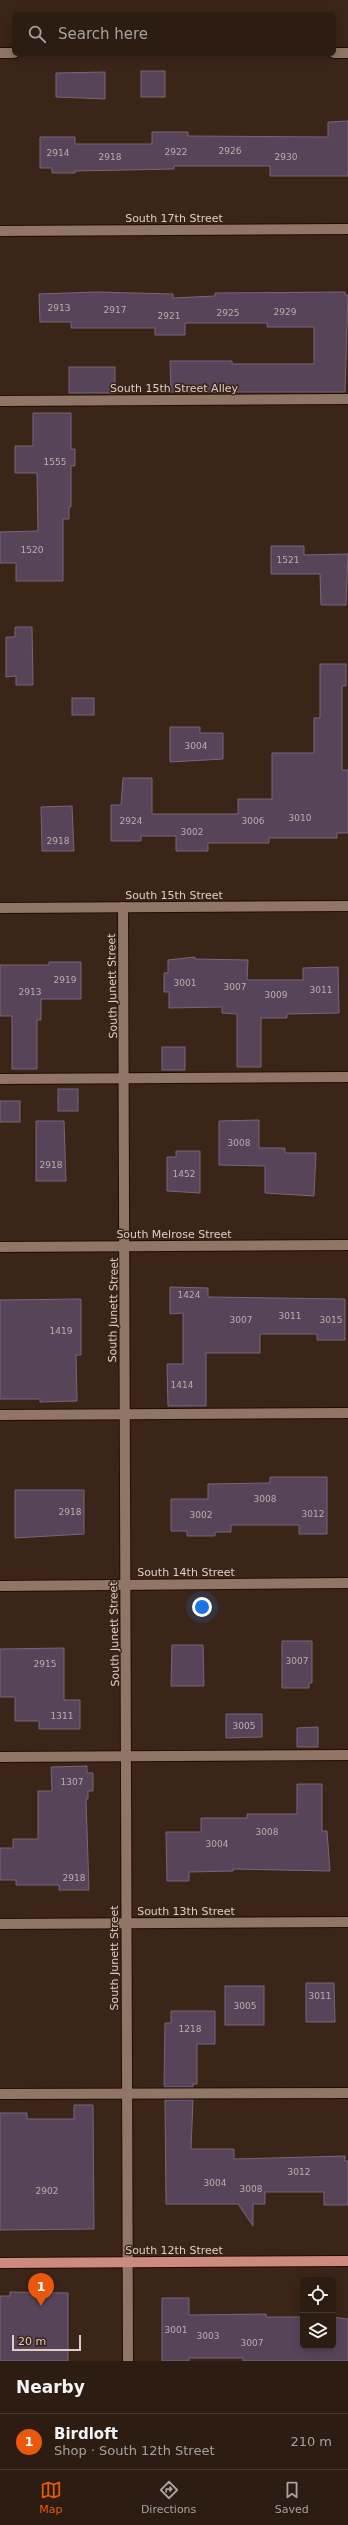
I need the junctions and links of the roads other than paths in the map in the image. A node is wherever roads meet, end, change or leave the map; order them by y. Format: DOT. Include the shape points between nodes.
graph roads {
  1 [pos="0,53"];
  2 [pos="12,53"];
  3 [pos="336,53"];
  4 [pos="348,53"];
  5 [pos="348,229"];
  6 [pos="0,231"];
  7 [pos="348,399"];
  8 [pos="0,401"];
  9 [pos="348,906"];
  10 [pos="0,908"];
  11 [pos="123,908"];
  12 [pos="126,1077"];
  13 [pos="348,1077"];
  14 [pos="0,1079"];
  15 [pos="348,1245"];
  16 [pos="126,1246"];
  17 [pos="0,1247"];
  18 [pos="348,1413"];
  19 [pos="124,1414"];
  20 [pos="0,1415"];
  21 [pos="348,1584"];
  22 [pos="125,1585"];
  23 [pos="0,1586"];
  24 [pos="348,1755"];
  25 [pos="0,1757"];
  26 [pos="127,1757"];
  27 [pos="348,1922"];
  28 [pos="0,1924"];
  29 [pos="126,1924"];
  30 [pos="348,2093"];
  31 [pos="0,2094"];
  32 [pos="126,2094"];
  33 [pos="348,2261"];
  34 [pos="127,2262"];
  35 [pos="0,2263"];
  36 [pos="128,2361"];
  1 -- 2 [label="street"];
  3 -- 4 [label="street"];
  5 -- 6 [label="street, South 17th Street"];
  7 -- 8 [label="street, South 15th Street Alley"];
  9 -- 11 [label="street, South 15th Street"];
  10 -- 11 [label="street, South 15th Street"];
  11 -- 12 [label="street, South Junett Street"];
  12 -- 13 [label="street"];
  12 -- 14 [label="street"];
  12 -- 16 [label="street, South Junett Street"];
  15 -- 16 [label="street, South Melrose Street"];
  16 -- 17 [label="street, South Melrose Street"];
  16 -- 19 [label="street, South Junett Street"];
  18 -- 19 [label="street"];
  19 -- 20 [label="street"];
  19 -- 22 [label="street, South Junett Street"];
  21 -- 22 [label="street, South 14th Street"];
  22 -- 23 [label="street, South 14th Street"];
  22 -- 26 [label="street, South Junett Street"];
  24 -- 26 [label="street"];
  25 -- 26 [label="street"];
  26 -- 29 [label="street, South Junett Street"];
  27 -- 29 [label="street, South 13th Street"];
  28 -- 29 [label="street, South 13th Street"];
  29 -- 32 [label="street, South Junett Street"];
  30 -- 32 [label="street"];
  31 -- 32 [label="street"];
  32 -- 34 [label="street, South Junett Street"];
  33 -- 34 [label="main road, South 12th Street"];
  34 -- 35 [label="main road, South 12th Street"];
  34 -- 36 [label="street, South Junett Street"];
}
